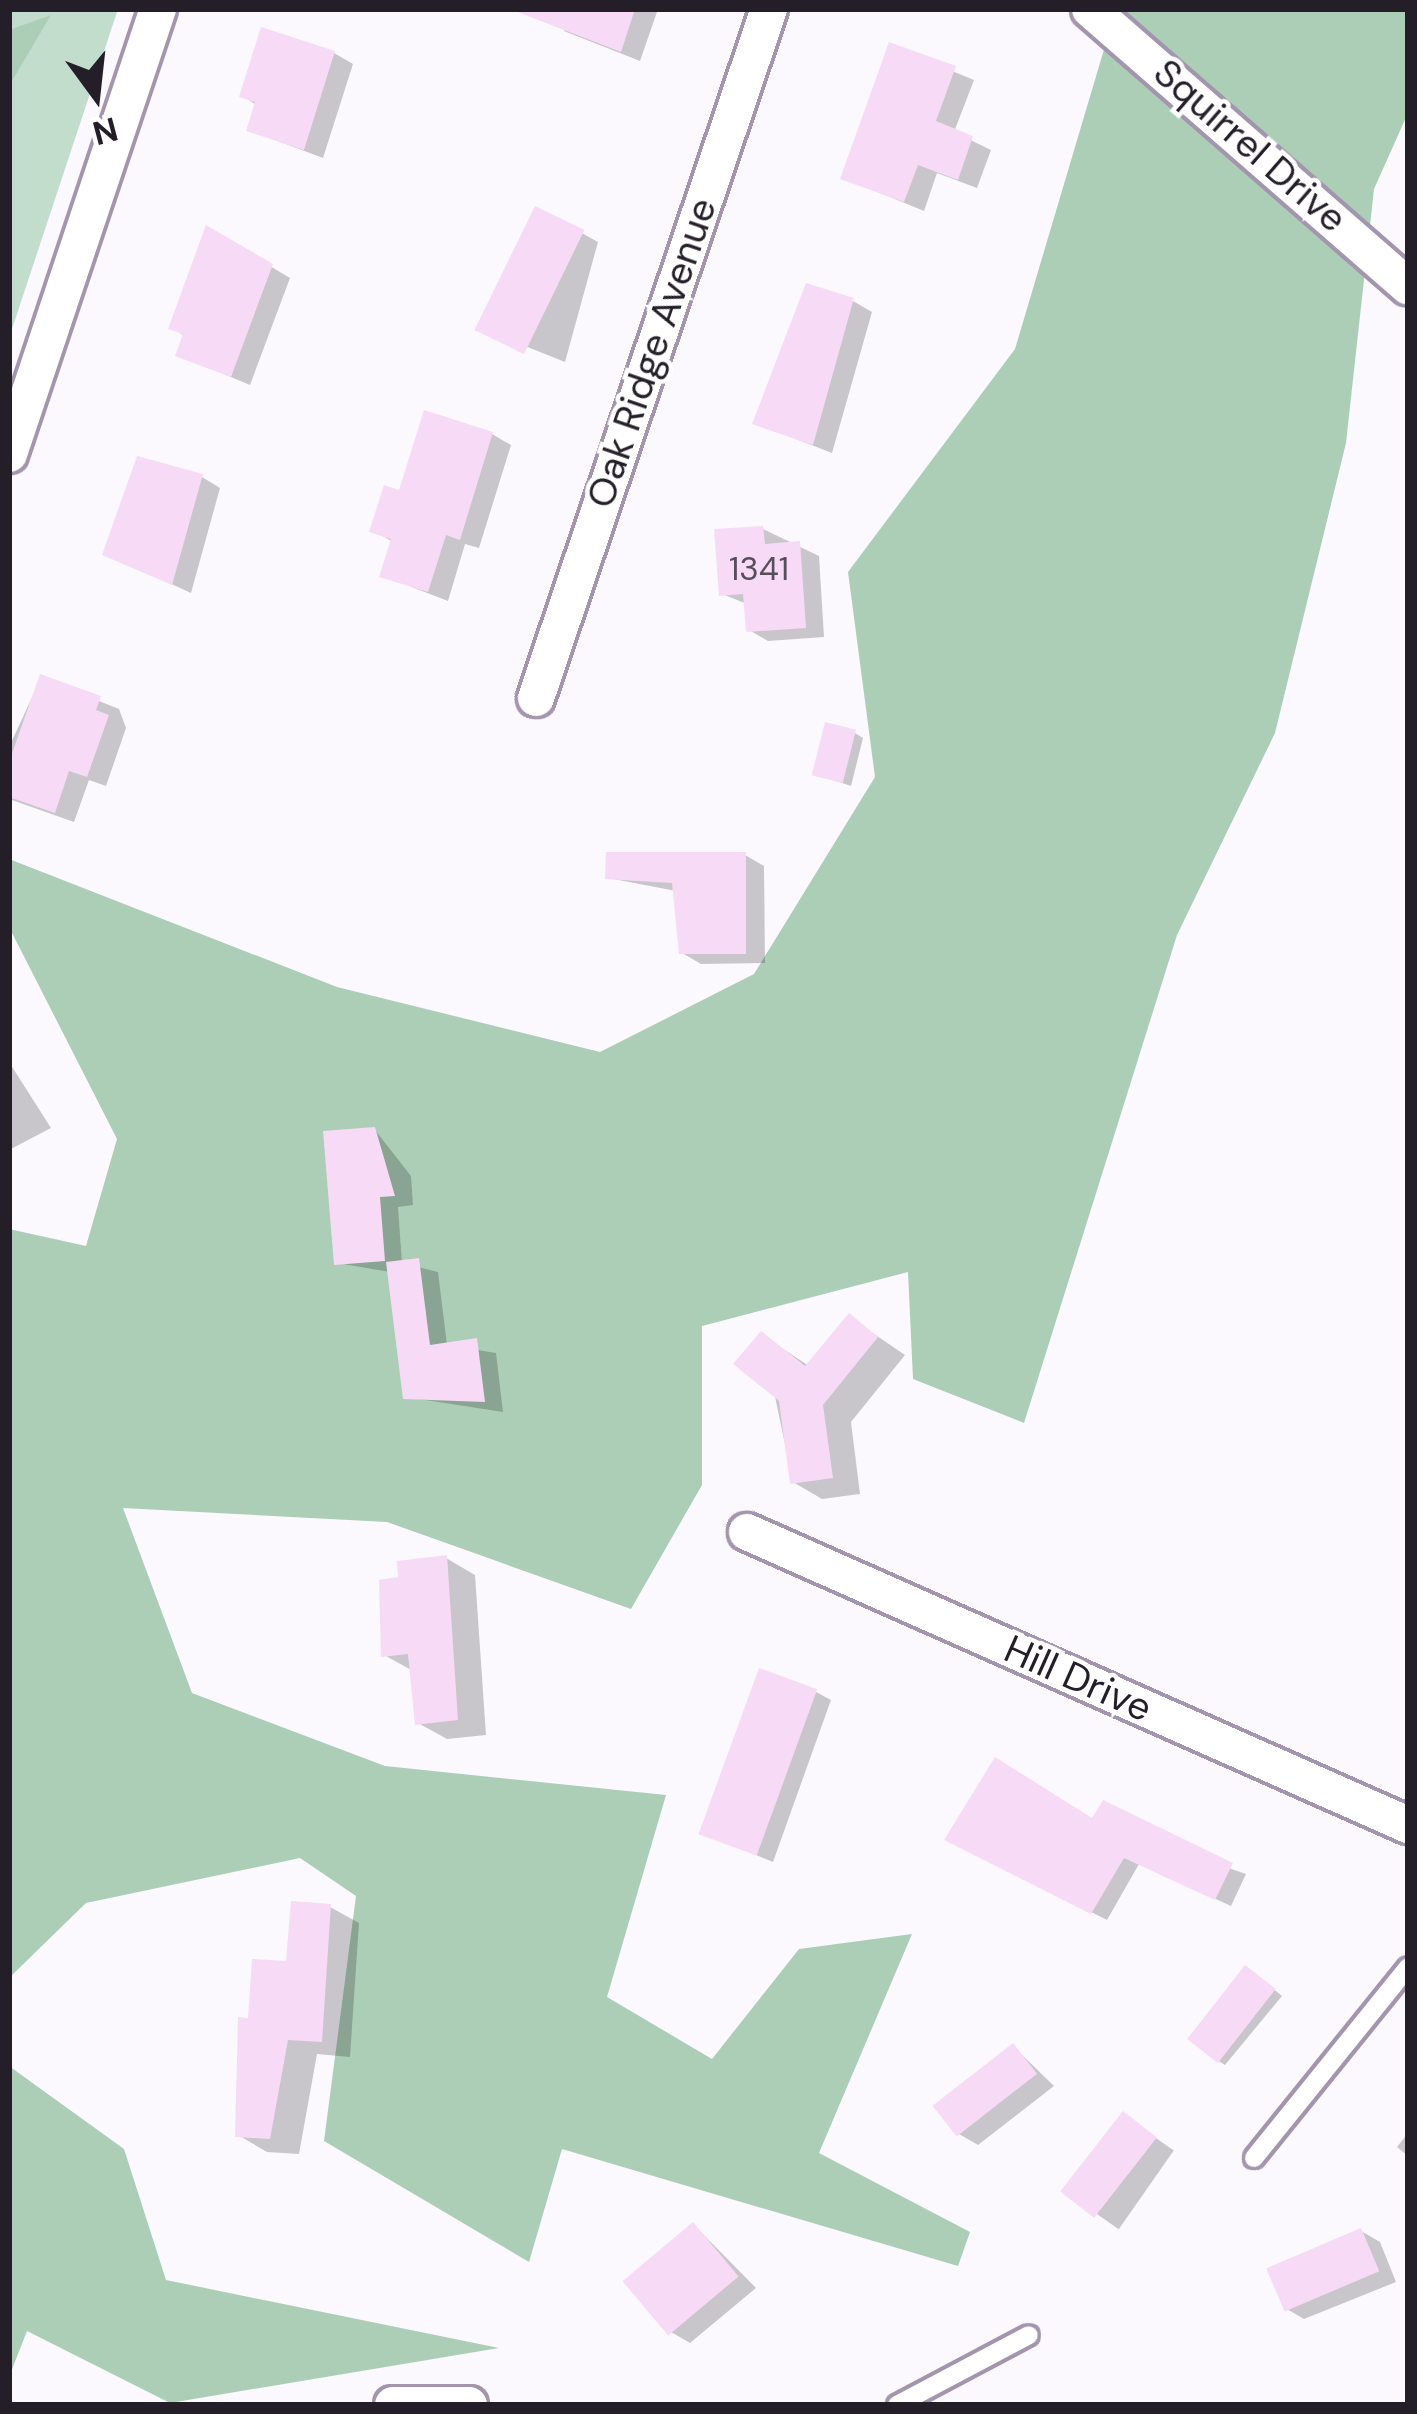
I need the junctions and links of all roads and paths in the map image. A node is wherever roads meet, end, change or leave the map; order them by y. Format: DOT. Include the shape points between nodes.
graph roads {
  1 [pos="158,9"];
  2 [pos="769,9"];
  3 [pos="1090,9"];
  4 [pos="1408,286"];
  5 [pos="9,454"];
  6 [pos="536,698"];
  7 [pos="747,1532"];
  8 [pos="1408,1825"];
  9 [pos="1408,1967"];
  10 [pos="1254,2158"];
  11 [pos="1029,2335"];
  12 [pos="393,2405"];
  13 [pos="469,2405"];
  14 [pos="897,2405"];
  1 -- 5 [label="street"];
  2 -- 6 [label="street, Oak Ridge Avenue"];
  3 -- 4 [label="street, Squirrel Drive"];
  7 -- 8 [label="street, Hill Drive"];
  9 -- 10 [label="lane"];
  11 -- 14 [label="lane"];
  12 -- 13 [label="street"];
}
